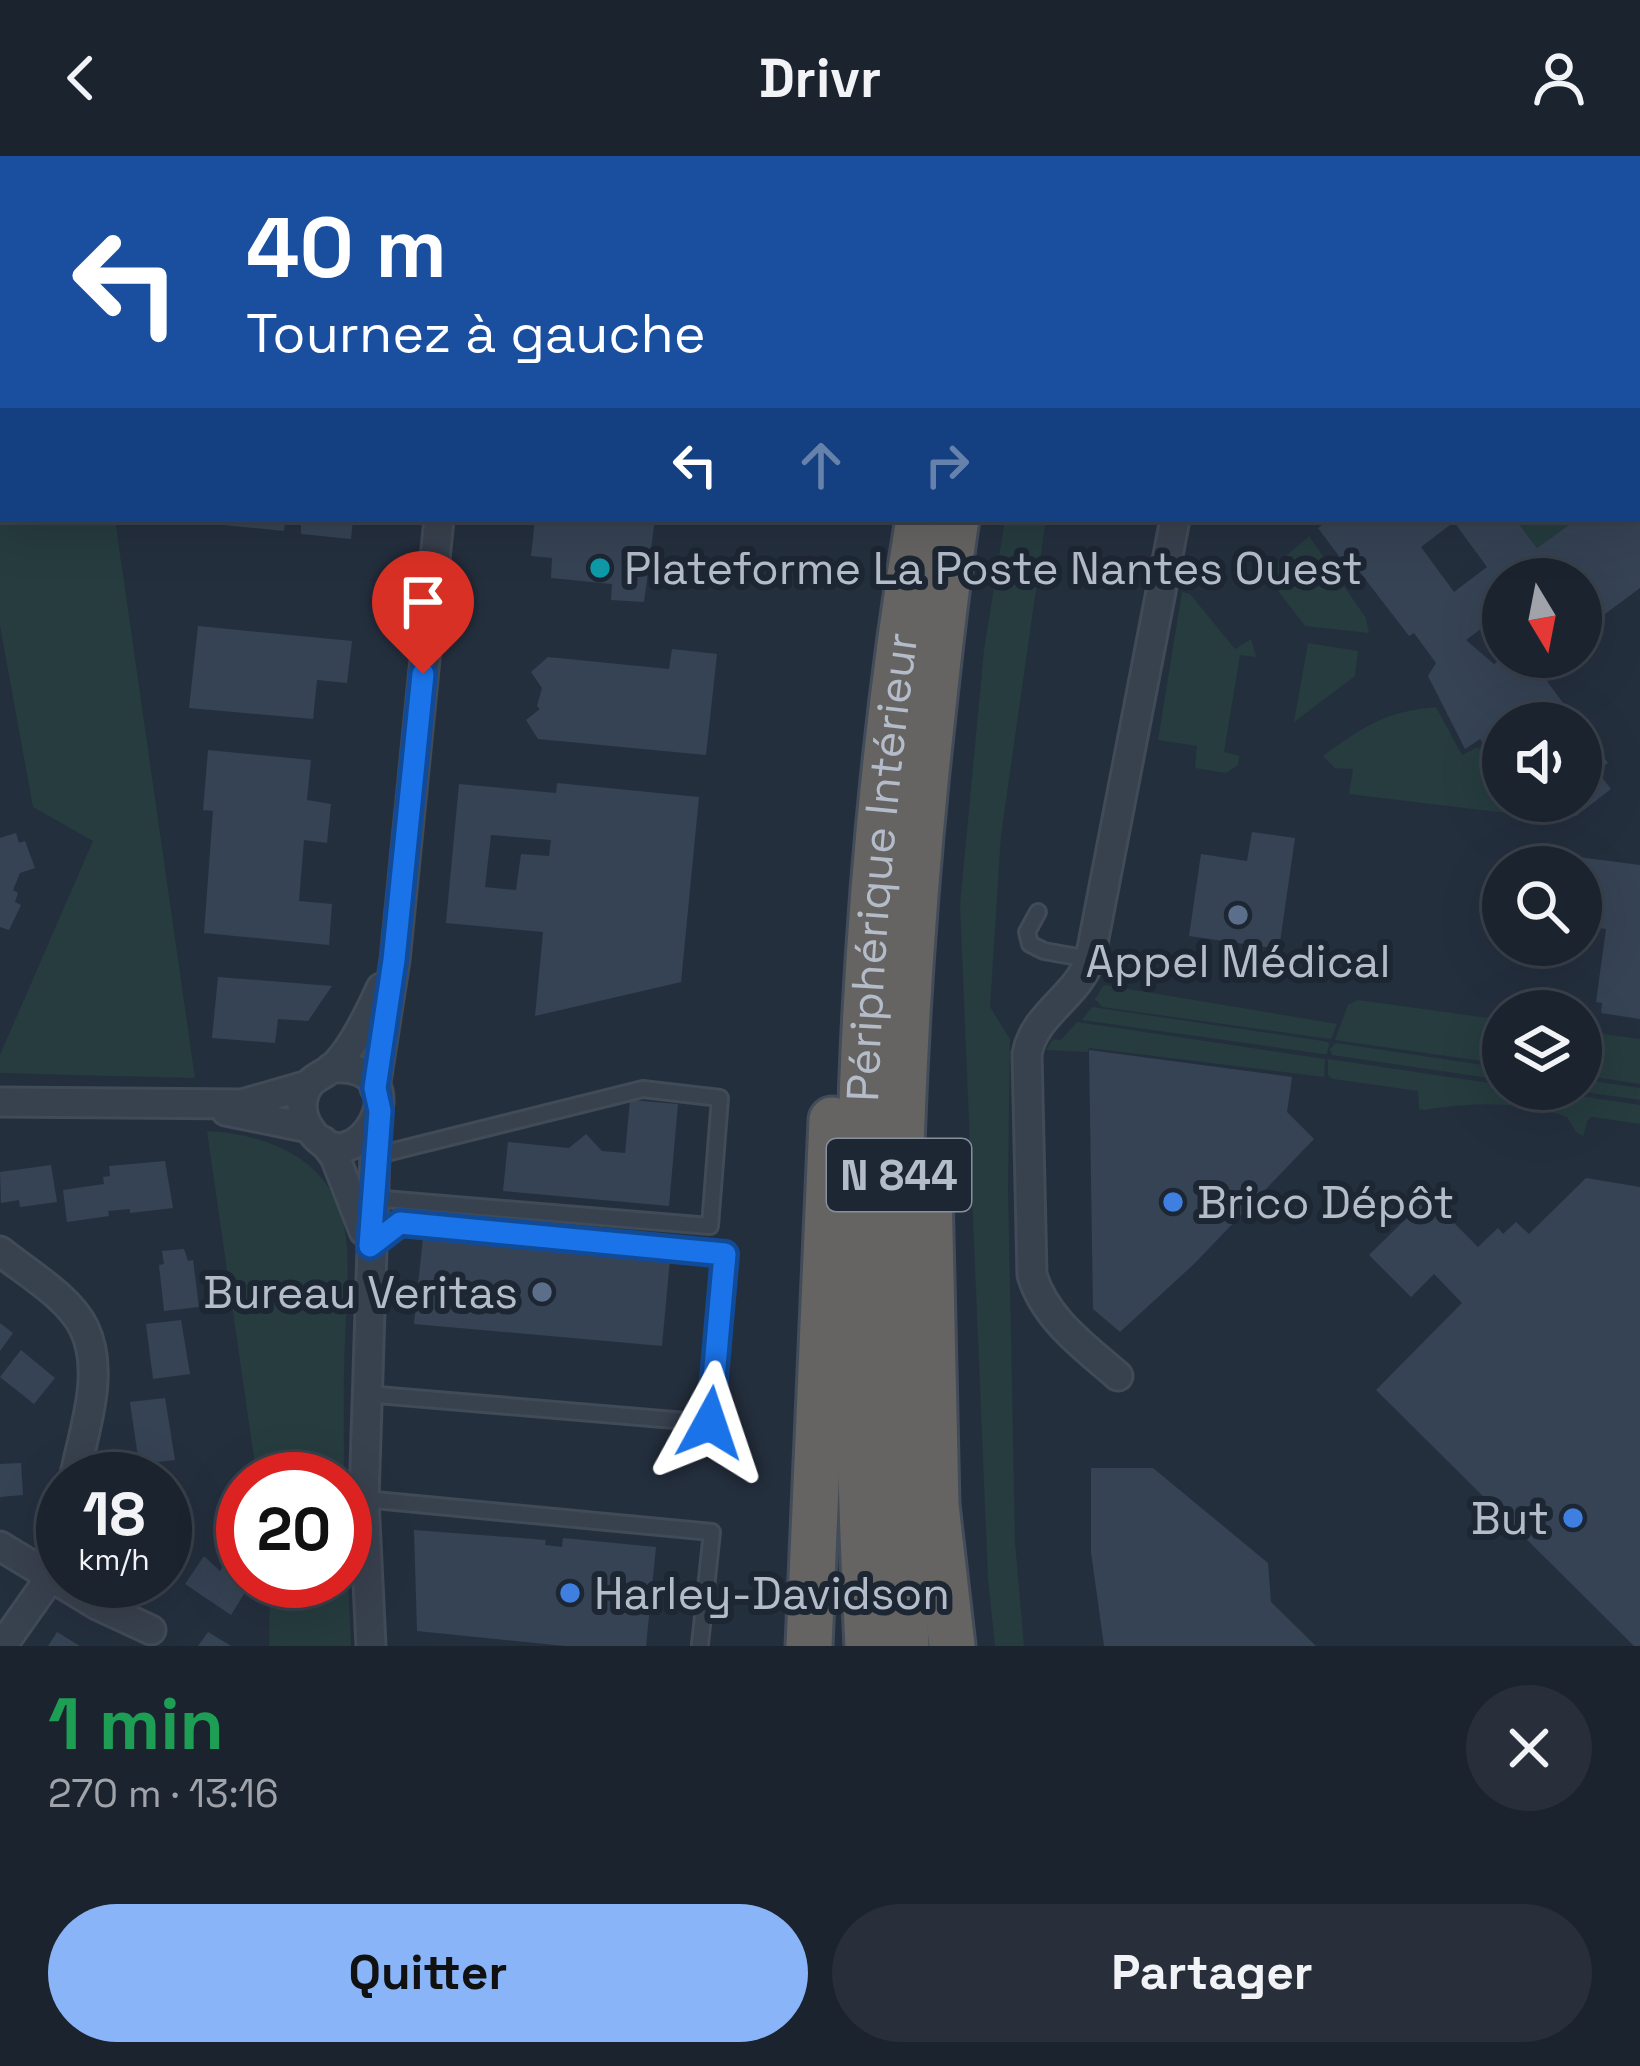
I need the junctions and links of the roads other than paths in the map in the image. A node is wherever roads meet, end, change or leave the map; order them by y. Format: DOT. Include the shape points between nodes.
graph roads {
  1 [pos="439,522"];
  2 [pos="919,522"];
  3 [pos="956,522"];
  4 [pos="1174,522"];
  5 [pos="933,706"];
  6 [pos="1038,912"];
  7 [pos="1090,959"];
  8 [pos="394,960"];
  9 [pos="869,971"];
  10 [pos="320,1077"];
  11 [pos="375,1088"];
  12 [pos="0,1102"];
  13 [pos="205,1106"];
  14 [pos="376,1123"];
  15 [pos="316,1134"];
  16 [pos="374,1156"];
  17 [pos="372,1198"];
  18 [pos="370,1246"];
  19 [pos="0,1251"];
  20 [pos="1118,1376"];
  21 [pos="366,1394"];
  22 [pos="80,1452"];
  23 [pos="365,1452"];
  24 [pos="372,1500"];
  25 [pos="0,1546"];
  26 [pos="36,1569"];
  27 [pos="944,1584"];
  28 [pos="36,1598"];
  29 [pos="108,1608"];
  30 [pos="368,1608"];
  31 [pos="151,1630"];
  32 [pos="700,1644"];
  33 [pos="2,1646"];
  34 [pos="370,1646"];
  35 [pos="809,1646"];
  36 [pos="868,1646"];
  37 [pos="906,1646"];
  38 [pos="952,1646"];
  39 [pos="967,1646"];
  1 -- 8 [label="street"];
  2 -- 9 [label="highway, Périphérique Intérieur / N 844"];
  3 -- 5 [label="highway, N 844"];
  4 -- 7 [label="street"];
  5 -- 27 [label="highway" via="950,749 929,1171"];
  5 -- 37 [label="highway, N 844" via="900,1150"];
  6 -- 7 [label="lane" via="1030,944"];
  7 -- 20 [label="street" via="1029,1042 1031,1265 1043,1302"];
  8 -- 10 [label="street" via="368,1015"];
  8 -- 11 [label="street"];
  9 -- 35 [label="highway" via="842,1004 839,1030"];
  9 -- 36 [label="highway, Périphérique Intérieur / N 844" via="857,1333"];
  10 -- 11 [label="street" via="356,1071"];
  10 -- 13 [label="street" via="242,1104"];
  10 -- 15 [label="street" via="302,1107"];
  11 -- 14 [label="street"];
  12 -- 13 [label="street"];
  13 -- 15 [label="street"];
  14 -- 15 [label="street" via="347,1145"];
  14 -- 16 [label="street"];
  15 -- 18 [label="street" via="344,1178"];
  16 -- 17 [label="street"];
  16 -- 17 [label="lane" via="643,1089 720,1098 710,1226"];
  17 -- 18 [label="street"];
  18 -- 21 [label="street"];
  18 -- 21 [label="lane" via="400,1223 725,1254 710,1423"];
  19 -- 22 [label="street" via="84,1327 92,1391"];
  21 -- 23 [label="street"];
  24 -- 32 [label="lane" via="712,1532"];
  25 -- 26 [label="street"];
  27 -- 38 [label="highway"];
  27 -- 39 [label="highway" via="958,1597"];
  28 -- 33 [label="street"];
  29 -- 31 [label="street"];
  30 -- 34 [label="street"];
}
